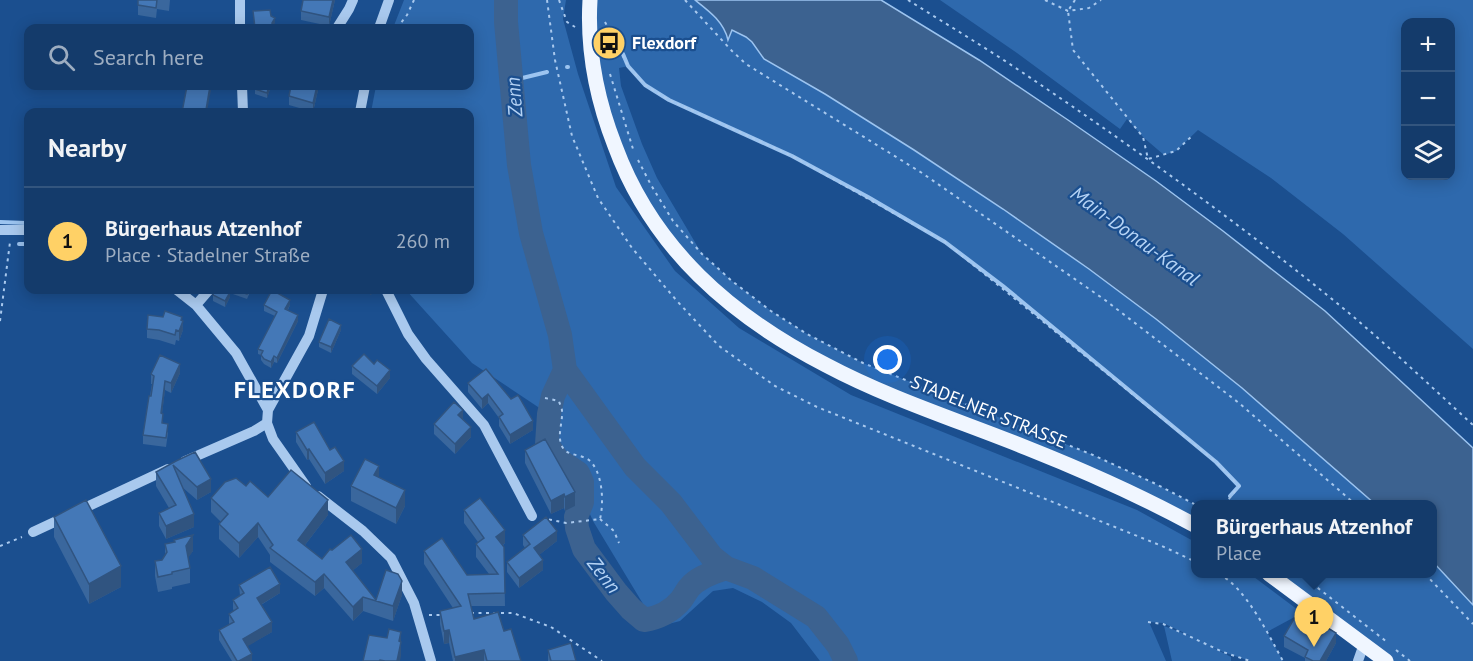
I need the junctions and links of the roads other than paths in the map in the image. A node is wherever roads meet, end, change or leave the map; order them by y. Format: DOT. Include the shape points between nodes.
graph roads {
  1 [pos="240,0"];
  2 [pos="353,0"];
  3 [pos="389,0"];
  4 [pos="590,0"];
  5 [pos="240,24"];
  6 [pos="340,24"];
  7 [pos="381,24"];
  8 [pos="242,90"];
  9 [pos="364,90"];
  10 [pos="243,108"];
  11 [pos="361,108"];
  12 [pos="6,230"];
  13 [pos="24,230"];
  14 [pos="182,294"];
  15 [pos="205,294"];
  16 [pos="322,294"];
  17 [pos="388,294"];
  18 [pos="196,305"];
  19 [pos="268,410"];
  20 [pos="267,423"];
  21 [pos="532,516"];
  22 [pos="1191,523"];
  23 [pos="33,532"];
  24 [pos="1276,578"];
  25 [pos="1364,644"];
  26 [pos="431,661"];
  27 [pos="1358,661"];
  28 [pos="1386,661"];
  1 -- 5 [label="street"];
  2 -- 6 [label="street"];
  3 -- 7 [label="street"];
  4 -- 22 [label="main road, STADELNER STRASSE" via="594,67 604,118 621,164 660,232 723,298 757,324 826,365 1090,474"];
  8 -- 10 [label="street"];
  9 -- 11 [label="street"];
  12 -- 13 [label="street"];
  14 -- 18 [label="street"];
  15 -- 18 [label="street"];
  16 -- 19 [label="street" via="309,336"];
  17 -- 21 [label="street" via="426,359 484,425"];
  18 -- 19 [label="street" via="236,353"];
  19 -- 20 [label="street"];
  20 -- 23 [label="street"];
  20 -- 26 [label="street" via="303,484 391,558 414,603"];
  24 -- 25 [label="main road"];
  25 -- 27 [label="street"];
  25 -- 28 [label="main road"];
}
